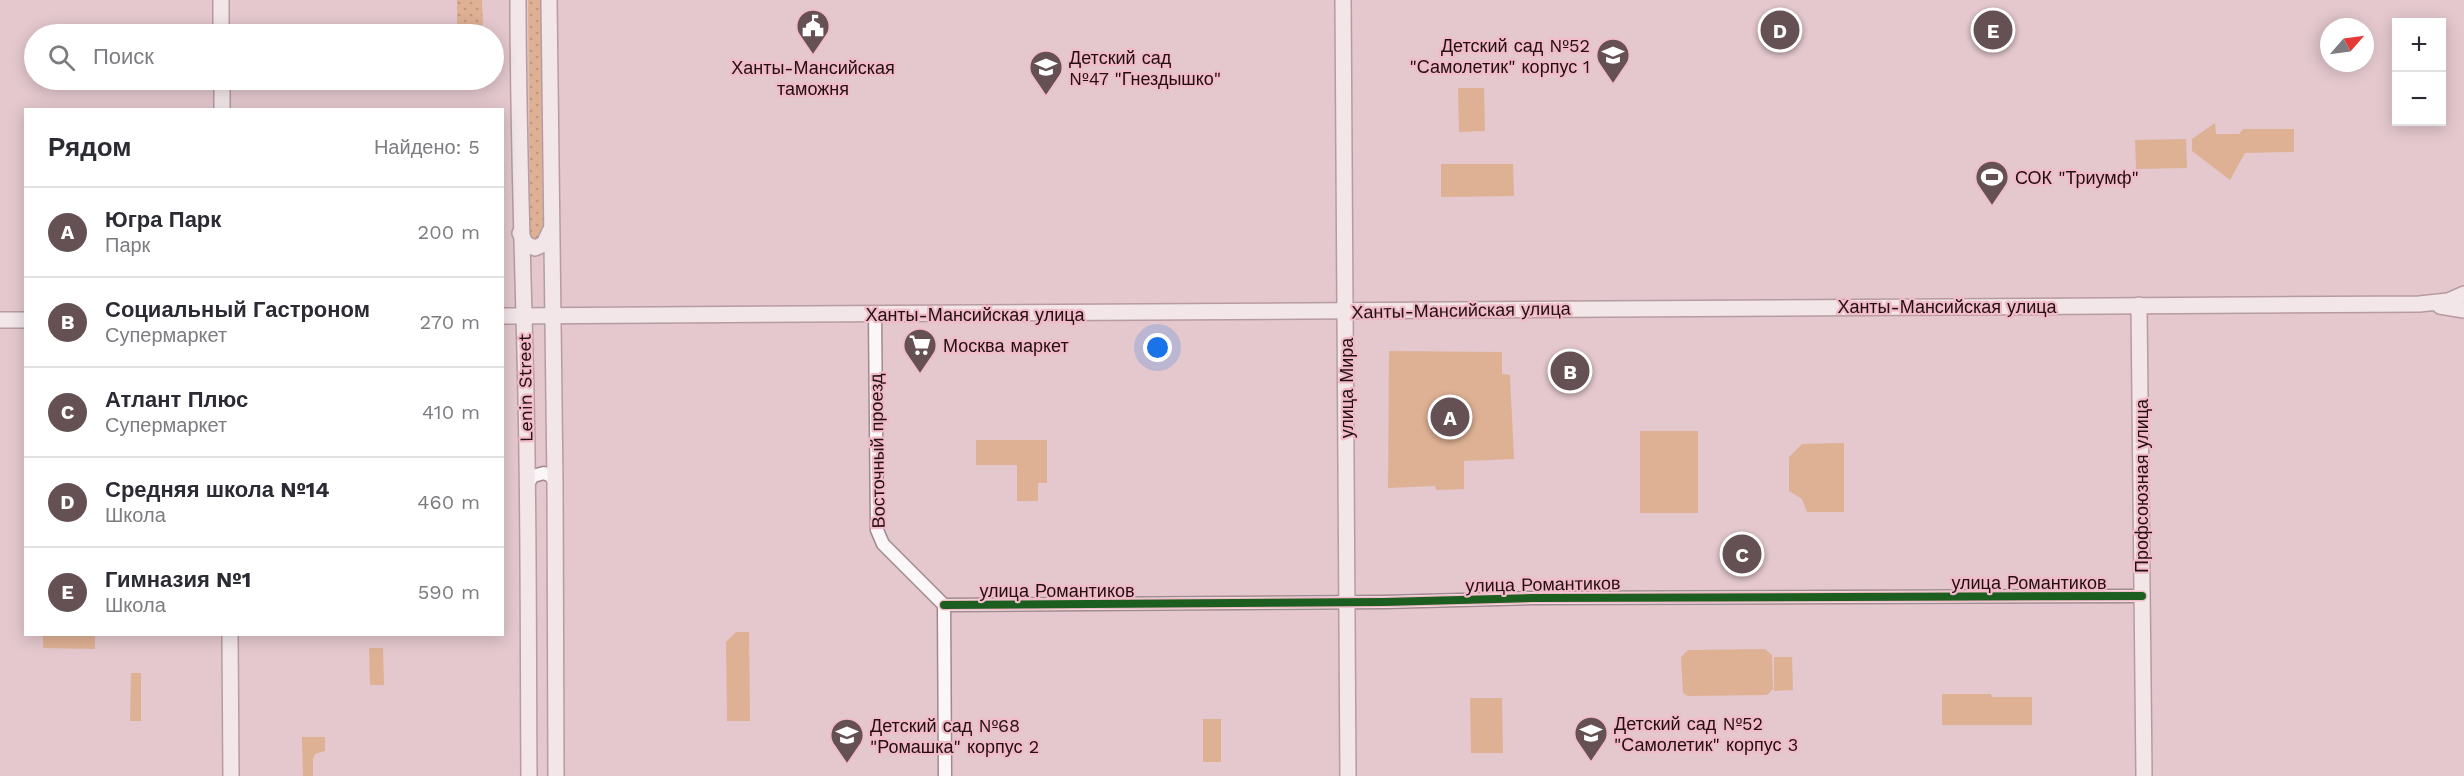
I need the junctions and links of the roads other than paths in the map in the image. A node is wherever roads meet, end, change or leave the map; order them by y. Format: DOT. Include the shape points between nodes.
graph roads {
  1 [pos="221,0"];
  2 [pos="518,0"];
  3 [pos="549,0"];
  4 [pos="1343,0"];
  5 [pos="221,24"];
  6 [pos="222,90"];
  7 [pos="222,108"];
  8 [pos="550,231"];
  9 [pos="520,233"];
  10 [pos="2464,294"];
  11 [pos="2419,304"];
  12 [pos="2139,305"];
  13 [pos="2464,310"];
  14 [pos="1346,312"];
  15 [pos="875,315"];
  16 [pos="504,316"];
  17 [pos="523,316"];
  18 [pos="552,316"];
  19 [pos="0,320"];
  20 [pos="24,320"];
  21 [pos="555,483"];
  22 [pos="527,485"];
  23 [pos="2142,596"];
  24 [pos="1347,602"];
  25 [pos="944,605"];
  26 [pos="230,636"];
  27 [pos="231,776"];
  28 [pos="529,776"];
  29 [pos="556,776"];
  30 [pos="945,776"];
  31 [pos="1348,776"];
  32 [pos="2144,776"];
  1 -- 5 [label="main road"];
  2 -- 9 [label="main road, Lenin Street"];
  3 -- 8 [label="main road, Lenin Street"];
  4 -- 14 [label="main road, улица Мира"];
  6 -- 7 [label="main road"];
  8 -- 9 [label="main road" via="544,244 535,248 526,244"];
  8 -- 18 [label="main road, Lenin Street"];
  9 -- 17 [label="main road, Lenin Street"];
  10 -- 11 [label="main road, Ханты-Мансийская улица" via="2448,301"];
  11 -- 12 [label="main road, Ханты-Мансийская улица"];
  11 -- 13 [label="main road, Ханты-Мансийская улица"];
  12 -- 14 [label="main road, Ханты-Мансийская улица"];
  12 -- 23 [label="main road, Профсоюзная улица"];
  14 -- 15 [label="main road, Ханты-Мансийская улица"];
  14 -- 24 [label="main road, улица Мира"];
  15 -- 18 [label="main road, Ханты-Мансийская улица"];
  15 -- 25 [label="street, Восточный проезд" via="877,530 883,544"];
  16 -- 17 [label="main road, Ханты-Мансийская улица"];
  17 -- 18 [label="main road, Ханты-Мансийская улица"];
  17 -- 22 [label="main road, Lenin Street"];
  18 -- 21 [label="main road, Lenin Street"];
  19 -- 20 [label="main road"];
  21 -- 22 [label="street" via="543,473 533,476"];
  21 -- 29 [label="main road, Lenin Street"];
  22 -- 28 [label="main road, Lenin Street"];
  23 -- 24 [label="street, улица Романтиков" via="1542,597"];
  23 -- 32 [label="main road, Профсоюзная улица"];
  24 -- 25 [label="street, улица Романтиков"];
  24 -- 31 [label="main road, улица Мира"];
  25 -- 30 [label="street"];
  26 -- 27 [label="main road"];
}
